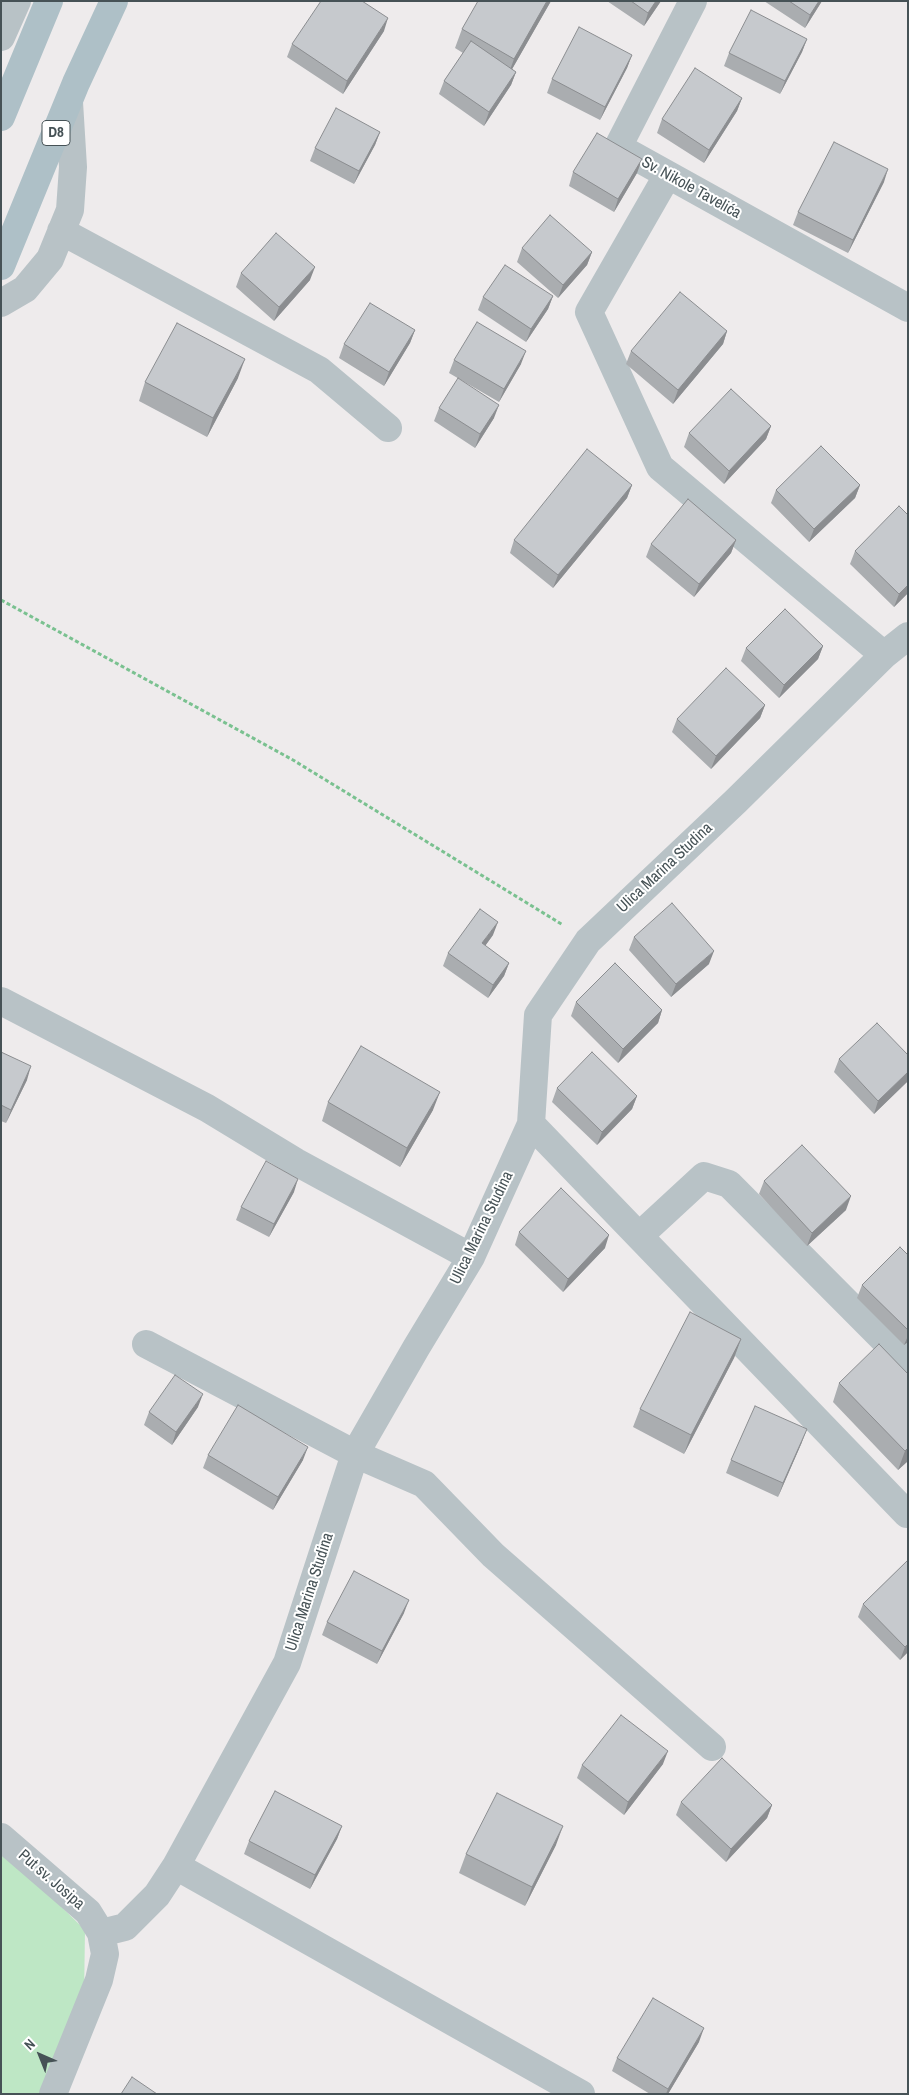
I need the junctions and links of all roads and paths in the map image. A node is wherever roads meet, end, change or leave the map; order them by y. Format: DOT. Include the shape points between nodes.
graph roads {
  1 [pos="17,1"];
  2 [pos="50,1"];
  3 [pos="114,1"];
  4 [pos="693,1"];
  5 [pos="1,37"];
  6 [pos="69,102"];
  7 [pos="1,117"];
  8 [pos="667,176"];
  9 [pos="61,232"];
  10 [pos="1,266"];
  11 [pos="1,303"];
  12 [pos="908,308"];
  13 [pos="388,428"];
  14 [pos="1,600"];
  15 [pos="908,636"];
  16 [pos="884,655"];
  17 [pos="588,941"];
  18 [pos="1,1001"];
  19 [pos="531,1124"];
  20 [pos="639,1236"];
  21 [pos="471,1257"];
  22 [pos="146,1344"];
  23 [pos="908,1364"];
  24 [pos="356,1454"];
  25 [pos="908,1514"];
  26 [pos="712,1746"];
  27 [pos="1,1837"];
  28 [pos="176,1866"];
  29 [pos="101,1933"];
  30 [pos="54,2094"];
  31 [pos="581,2094"];
  1 -- 5 [label="street"];
  2 -- 7 [label="main road"];
  3 -- 6 [label="main road, D8"];
  4 -- 8 [label="street, Sv. Nikole Tavelića" via="618,147"];
  6 -- 9 [label="street" via="74,167 70,210"];
  6 -- 10 [label="main road, D8"];
  8 -- 12 [label="street, Sv. Nikole Tavelića"];
  8 -- 16 [label="street" via="589,312 660,467"];
  9 -- 11 [label="street" via="50,259 25,289"];
  9 -- 13 [label="street" via="319,370"];
  14 -- 17 [label="path" via="293,760"];
  15 -- 16 [label="street, Ulica Marina Studina"];
  16 -- 17 [label="street, Ulica Marina Studina"];
  17 -- 19 [label="street, Ulica Marina Studina" via="538,1015"];
  18 -- 21 [label="street" via="207,1108 296,1162"];
  19 -- 20 [label="street"];
  19 -- 21 [label="street, Ulica Marina Studina"];
  20 -- 23 [label="street" via="704,1176 730,1184"];
  20 -- 25 [label="street"];
  21 -- 24 [label="street, Ulica Marina Studina"];
  22 -- 24 [label="street"];
  24 -- 26 [label="street" via="424,1484 493,1555"];
  24 -- 28 [label="street, Ulica Marina Studina" via="287,1663"];
  27 -- 29 [label="street, Put sv. Josipa" via="88,1912"];
  28 -- 29 [label="street, Ulica Marina Studina" via="156,1895 125,1927"];
  28 -- 31 [label="street"];
  29 -- 30 [label="street, Put sv. Josipa" via="105,1954 99,1980"];
}
